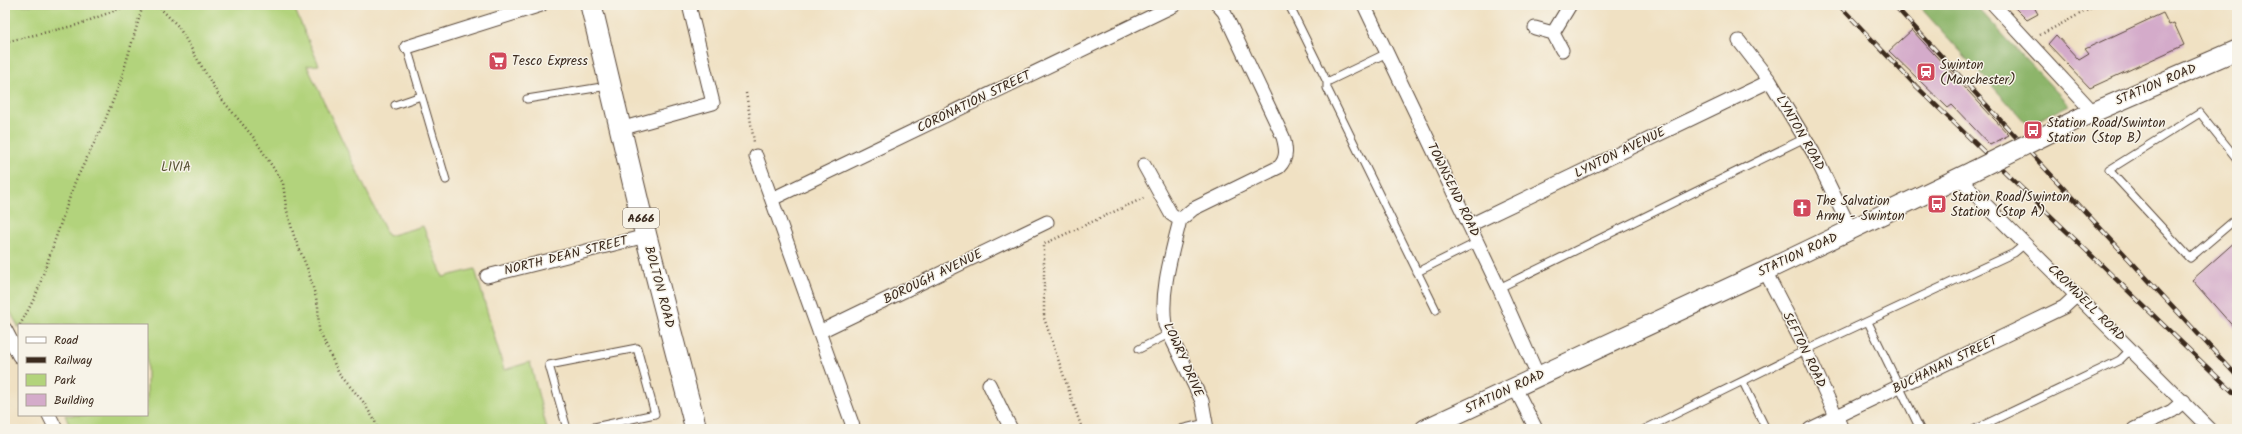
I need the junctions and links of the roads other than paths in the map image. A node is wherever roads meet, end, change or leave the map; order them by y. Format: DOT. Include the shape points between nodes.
graph roads {
  1 [pos="541,5"];
  2 [pos="591,5"];
  3 [pos="689,5"];
  4 [pos="1175,5"];
  5 [pos="1218,5"];
  6 [pos="1289,5"];
  7 [pos="1364,5"];
  8 [pos="1570,5"];
  9 [pos="1994,5"];
  10 [pos="1535,28"];
  11 [pos="1553,33"];
  12 [pos="1739,41"];
  13 [pos="407,47"];
  14 [pos="1562,50"];
  15 [pos="1387,53"];
  16 [pos="2236,55"];
  17 [pos="1770,81"];
  18 [pos="1327,82"];
  19 [pos="610,85"];
  20 [pos="421,96"];
  21 [pos="527,99"];
  22 [pos="395,105"];
  23 [pos="2086,115"];
  24 [pos="620,129"];
  25 [pos="1805,138"];
  26 [pos="2234,149"];
  27 [pos="756,156"];
  28 [pos="2237,159"];
  29 [pos="1144,165"];
  30 [pos="1966,175"];
  31 [pos="446,180"];
  32 [pos="772,199"];
  33 [pos="2237,218"];
  34 [pos="1180,220"];
  35 [pos="1047,222"];
  36 [pos="1470,225"];
  37 [pos="1851,230"];
  38 [pos="646,236"];
  39 [pos="1478,242"];
  40 [pos="2026,243"];
  41 [pos="1766,271"];
  42 [pos="1417,272"];
  43 [pos="487,276"];
  44 [pos="1500,288"];
  45 [pos="2077,295"];
  46 [pos="1436,310"];
  47 [pos="1868,322"];
  48 [pos="5,329"];
  49 [pos="819,332"];
  50 [pos="1169,334"];
  51 [pos="1139,349"];
  52 [pos="2131,349"];
  53 [pos="1806,350"];
  54 [pos="13,354"];
  55 [pos="1538,376"];
  56 [pos="1743,382"];
  57 [pos="989,384"];
  58 [pos="1899,387"];
  59 [pos="1515,388"];
  60 [pos="2184,401"];
  61 [pos="50,416"];
  62 [pos="1836,417"];
  63 [pos="1206,426"];
  64 [pos="694,428"];
  65 [pos="56,429"];
  66 [pos="567,429"];
  67 [pos="585,429"];
  68 [pos="854,429"];
  69 [pos="1011,429"];
  70 [pos="1181,429"];
  71 [pos="1425,429"];
  72 [pos="1536,429"];
  73 [pos="1645,429"];
  74 [pos="1766,429"];
  75 [pos="1810,429"];
  76 [pos="1842,429"];
  77 [pos="1920,429"];
  78 [pos="1975,429"];
  79 [pos="2134,429"];
  80 [pos="2210,429"];
  1 -- 13 [label="street"];
  2 -- 19 [label="main road, BOLTON ROAD / A666"];
  3 -- 24 [label="street" via="713,103"];
  4 -- 32 [label="street, CORONATION STREET"];
  5 -- 34 [label="street" via="1224,12 1283,137 1285,155 1279,167 1193,209"];
  6 -- 18 [label="lane"];
  7 -- 15 [label="street, TOWNSEND ROAD"];
  8 -- 11 [label="street"];
  9 -- 23 [label="street" via="2028,41"];
  10 -- 11 [label="street"];
  11 -- 14 [label="street"];
  12 -- 17 [label="street, LYNTON ROAD"];
  13 -- 20 [label="lane"];
  15 -- 18 [label="lane"];
  15 -- 36 [label="street, TOWNSEND ROAD"];
  16 -- 23 [label="main road, STATION ROAD"];
  17 -- 25 [label="street, LYNTON ROAD"];
  17 -- 36 [label="street, LYNTON AVENUE"];
  18 -- 42 [label="lane" via="1327,88"];
  19 -- 21 [label="lane"];
  19 -- 24 [label="main road, BOLTON ROAD / A666"];
  20 -- 22 [label="lane"];
  20 -- 31 [label="lane"];
  23 -- 30 [label="main road, STATION ROAD, bridge"];
  24 -- 38 [label="main road, BOLTON ROAD / A666"];
  25 -- 37 [label="street, LYNTON ROAD"];
  25 -- 44 [label="lane"];
  26 -- 28 [label="lane"];
  26 -- 33 [label="lane" via="2200,113 2109,170 2190,258"];
  27 -- 32 [label="street"];
  29 -- 34 [label="street" via="1171,214"];
  30 -- 37 [label="main road, STATION ROAD"];
  30 -- 40 [label="street, CROMWELL ROAD"];
  32 -- 49 [label="street"];
  34 -- 50 [label="street, LOWRY DRIVE" via="1164,297 1163,314"];
  35 -- 49 [label="street, BOROUGH AVENUE"];
  36 -- 39 [label="street, TOWNSEND ROAD"];
  37 -- 41 [label="main road, STATION ROAD"];
  38 -- 43 [label="street, NORTH DEAN STREET"];
  38 -- 64 [label="main road, BOLTON ROAD / A666"];
  39 -- 42 [label="lane"];
  39 -- 44 [label="street, TOWNSEND ROAD"];
  40 -- 45 [label="street, CROMWELL ROAD"];
  40 -- 47 [label="lane" via="2014,253"];
  41 -- 53 [label="street, SEFTON ROAD"];
  41 -- 55 [label="main road, STATION ROAD"];
  42 -- 46 [label="lane"];
  44 -- 55 [label="street, TOWNSEND ROAD"];
  45 -- 52 [label="street, CROMWELL ROAD"];
  45 -- 58 [label="street, BUCHANAN STREET" via="2064,307"];
  47 -- 53 [label="lane"];
  47 -- 58 [label="lane"];
  48 -- 54 [label="street"];
  49 -- 68 [label="street"];
  50 -- 51 [label="lane"];
  50 -- 63 [label="street, LOWRY DRIVE" via="1202,401"];
  52 -- 60 [label="street, CROMWELL ROAD"];
  52 -- 78 [label="lane" via="2120,360"];
  53 -- 56 [label="lane"];
  53 -- 62 [label="street, SEFTON ROAD"];
  55 -- 59 [label="main road, STATION ROAD"];
  56 -- 73 [label="lane"];
  56 -- 74 [label="lane"];
  57 -- 69 [label="street"];
  58 -- 62 [label="street, BUCHANAN STREET"];
  58 -- 77 [label="lane"];
  59 -- 71 [label="main road, STATION ROAD"];
  59 -- 72 [label="street"];
  60 -- 79 [label="street" via="2172,411"];
  60 -- 80 [label="street, CROMWELL ROAD"];
  61 -- 65 [label="street"];
  62 -- 75 [label="street, BUCHANAN STREET"];
  62 -- 76 [label="street, SEFTON ROAD"];
  63 -- 70 [label="lane"];
  66 -- 67 [label="lane" via="550,365 637,348 655,414"];
}
